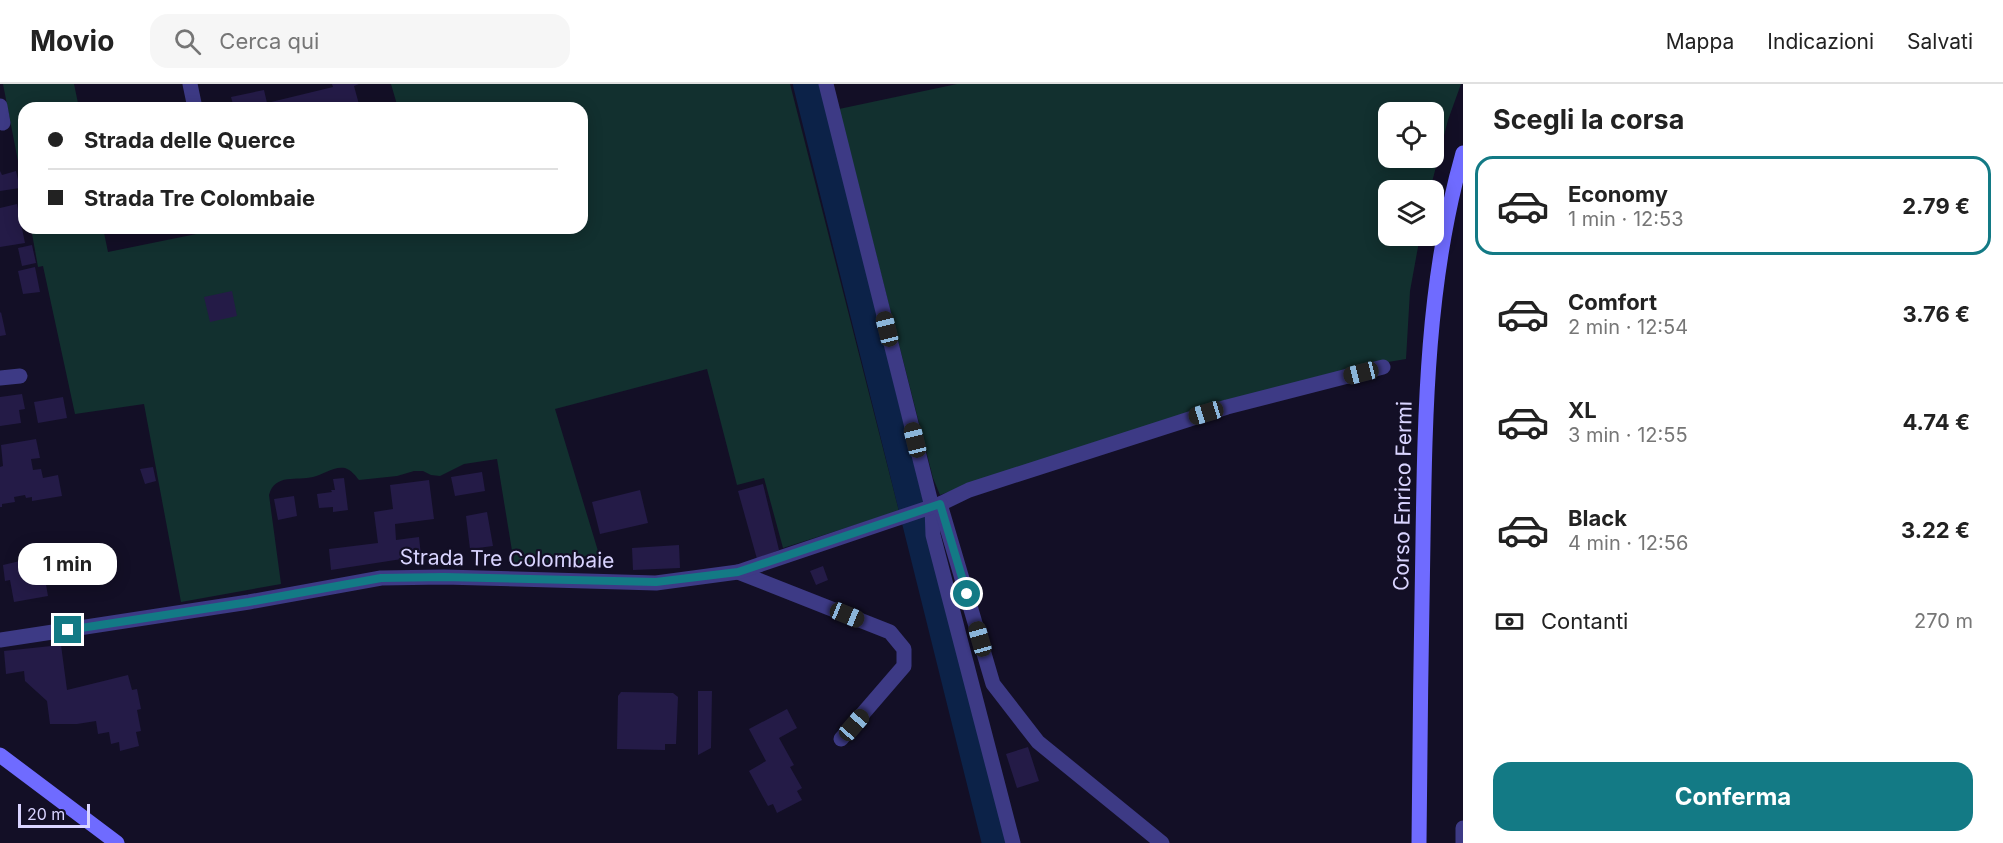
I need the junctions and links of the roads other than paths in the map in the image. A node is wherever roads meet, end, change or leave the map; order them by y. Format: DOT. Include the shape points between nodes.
graph roads {
  1 [pos="190,84"];
  2 [pos="826,84"];
  3 [pos="194,102"];
  4 [pos="0,106"];
  5 [pos="3,123"];
  6 [pos="1463,153"];
  7 [pos="1383,367"];
  8 [pos="20,376"];
  9 [pos="0,378"];
  10 [pos="932,507"];
  11 [pos="738,572"];
  12 [pos="0,640"];
  13 [pos="841,739"];
  14 [pos="0,755"];
  15 [pos="1463,828"];
  16 [pos="117,843"];
  17 [pos="1013,843"];
  18 [pos="1162,843"];
  19 [pos="1419,843"];
  20 [pos="1463,843"];
  1 -- 3 [label="street"];
  2 -- 10 [label="street"];
  4 -- 5 [label="street"];
  6 -- 19 [label="main road, Corso Enrico Fermi" via="1446,223 1431,320 1424,447"];
  7 -- 10 [label="street, Strada Tre Colombaie" via="1227,407 969,490"];
  8 -- 9 [label="street"];
  10 -- 11 [label="street, Strada Tre Colombaie"];
  10 -- 17 [label="street" via="933,535"];
  10 -- 18 [label="street" via="993,684 1038,742"];
  11 -- 12 [label="street, Strada Tre Colombaie" via="656,582 381,578"];
  11 -- 13 [label="street" via="890,632 903,649 904,666"];
  14 -- 16 [label="main road"];
  15 -- 20 [label="street"];
}
